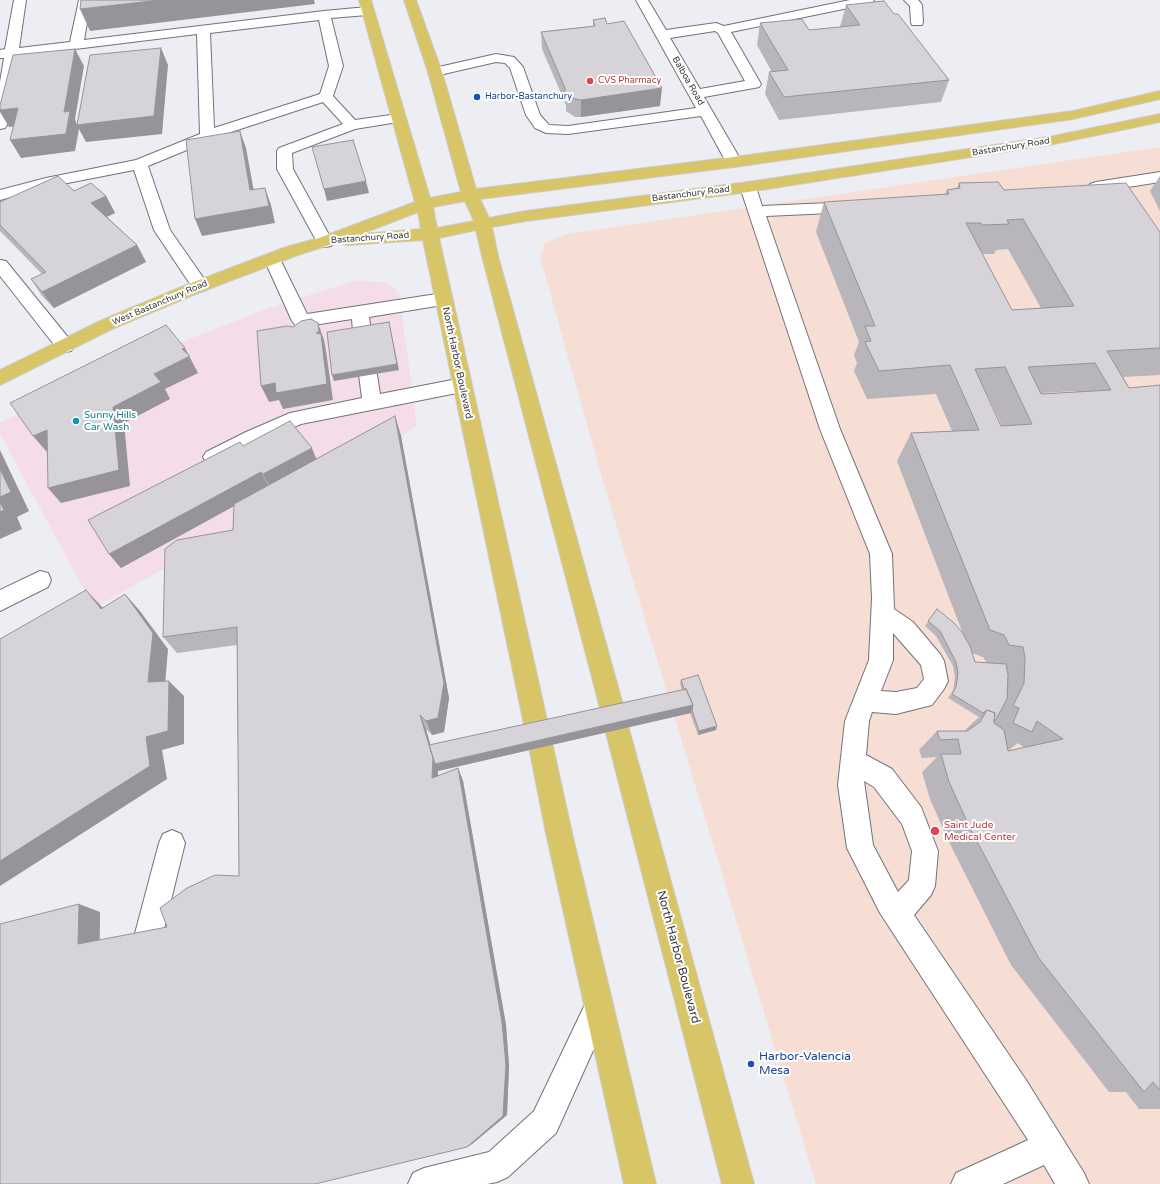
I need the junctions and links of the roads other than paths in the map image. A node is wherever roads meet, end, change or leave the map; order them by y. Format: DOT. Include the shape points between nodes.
graph roads {
  1 [pos="20,0"];
  2 [pos="85,0"];
  3 [pos="410,0"];
  4 [pos="642,0"];
  5 [pos="868,0"];
  6 [pos="910,0"];
  7 [pos="366,5"];
  8 [pos="324,15"];
  9 [pos="917,22"];
  10 [pos="203,30"];
  11 [pos="723,30"];
  12 [pos="662,35"];
  13 [pos="76,45"];
  14 [pos="5,54"];
  15 [pos="435,72"];
  16 [pos="696,94"];
  17 [pos="1160,94"];
  18 [pos="326,97"];
  19 [pos="705,111"];
  20 [pos="398,118"];
  21 [pos="1160,118"];
  22 [pos="0,125"];
  23 [pos="352,125"];
  24 [pos="207,136"];
  25 [pos="734,162"];
  26 [pos="140,164"];
  27 [pos="1160,177"];
  28 [pos="748,186"];
  29 [pos="1082,188"];
  30 [pos="0,195"];
  31 [pos="470,195"];
  32 [pos="424,204"];
  33 [pos="864,206"];
  34 [pos="757,211"];
  35 [pos="483,223"];
  36 [pos="430,234"];
  37 [pos="325,242"];
  38 [pos="272,259"];
  39 [pos="0,265"];
  40 [pos="200,286"];
  41 [pos="443,299"];
  42 [pos="360,312"];
  43 [pos="362,332"];
  44 [pos="65,346"];
  45 [pos="368,375"];
  46 [pos="0,378"];
  47 [pos="462,385"];
  48 [pos="372,403"];
  49 [pos="197,465"];
  50 [pos="40,580"];
  51 [pos="0,601"];
  52 [pos="882,613"];
  53 [pos="864,701"];
  54 [pos="853,761"];
  55 [pos="172,842"];
  56 [pos="897,913"];
  57 [pos="146,941"];
  58 [pos="599,1006"];
  59 [pos="1049,1147"];
  60 [pos="424,1184"];
  61 [pos="640,1184"];
  62 [pos="738,1184"];
  63 [pos="967,1184"];
  64 [pos="1072,1184"];
  1 -- 14 [label="street"];
  2 -- 13 [label="street"];
  3 -- 15 [label="main road, North Harbor Boulevard"];
  4 -- 12 [label="street, Balboa Road"];
  5 -- 11 [label="street"];
  6 -- 9 [label="street" via="916,5"];
  7 -- 8 [label="street"];
  7 -- 20 [label="main road, North Harbor Boulevard"];
  8 -- 10 [label="street"];
  8 -- 18 [label="street" via="336,66"];
  10 -- 13 [label="street"];
  10 -- 24 [label="street"];
  11 -- 12 [label="street" via="716,27"];
  11 -- 16 [label="street" via="754,84"];
  12 -- 16 [label="street, Balboa Road"];
  13 -- 14 [label="street"];
  14 -- 22 [label="street"];
  15 -- 19 [label="street" via="496,58 509,60 516,67 533,115 546,129 568,130"];
  15 -- 31 [label="main road, North Harbor Boulevard"];
  16 -- 19 [label="street, Balboa Road"];
  17 -- 25 [label="main road, Bastanchury Road" via="1074,115"];
  18 -- 23 [label="street"];
  18 -- 24 [label="street"];
  19 -- 25 [label="street, Balboa Road"];
  20 -- 23 [label="street"];
  20 -- 32 [label="main road, North Harbor Boulevard"];
  21 -- 28 [label="main road, Bastanchury Road" via="1054,140"];
  23 -- 37 [label="street" via="284,151 285,169"];
  24 -- 26 [label="street"];
  25 -- 31 [label="main road, Bastanchury Road"];
  26 -- 30 [label="street"];
  26 -- 40 [label="street" via="162,230"];
  27 -- 29 [label="street" via="1116,192"];
  28 -- 34 [label="street"];
  28 -- 35 [label="main road, Bastanchury Road"];
  31 -- 32 [label="main road, Bastanchury Road"];
  31 -- 35 [label="main road, North Harbor Boulevard"];
  32 -- 36 [label="main road, North Harbor Boulevard"];
  32 -- 37 [label="main road, Bastanchury Road"];
  33 -- 34 [label="street"];
  34 -- 52 [label="street" via="830,429 881,554"];
  35 -- 36 [label="main road, Bastanchury Road"];
  35 -- 62 [label="main road, North Harbor Boulevard"];
  36 -- 37 [label="main road, Bastanchury Road"];
  36 -- 41 [label="main road, North Harbor Boulevard"];
  37 -- 38 [label="main road, West Bastanchury Road"];
  38 -- 40 [label="main road, West Bastanchury Road"];
  38 -- 42 [label="street" via="301,321"];
  39 -- 44 [label="street"];
  40 -- 44 [label="main road, West Bastanchury Road" via="106,325"];
  41 -- 42 [label="street"];
  41 -- 47 [label="main road, North Harbor Boulevard"];
  42 -- 43 [label="street"];
  44 -- 46 [label="main road, West Bastanchury Road"];
  45 -- 48 [label="street"];
  47 -- 48 [label="street"];
  47 -- 58 [label="main road, North Harbor Boulevard"];
  48 -- 49 [label="street" via="297,418"];
  50 -- 51 [label="street"];
  52 -- 53 [label="street" via="881,660"];
  52 -- 53 [label="street" via="905,629 932,661 936,681 924,697 896,703"];
  53 -- 54 [label="street" via="857,721"];
  54 -- 56 [label="street" via="851,785 860,848"];
  54 -- 56 [label="street" via="883,778 912,816 925,851 922,886"];
  55 -- 57 [label="street"];
  56 -- 59 [label="street"];
  58 -- 60 [label="street" via="545,1122 497,1166"];
  58 -- 61 [label="main road, North Harbor Boulevard"];
  59 -- 63 [label="street"];
  59 -- 64 [label="street"];
}
